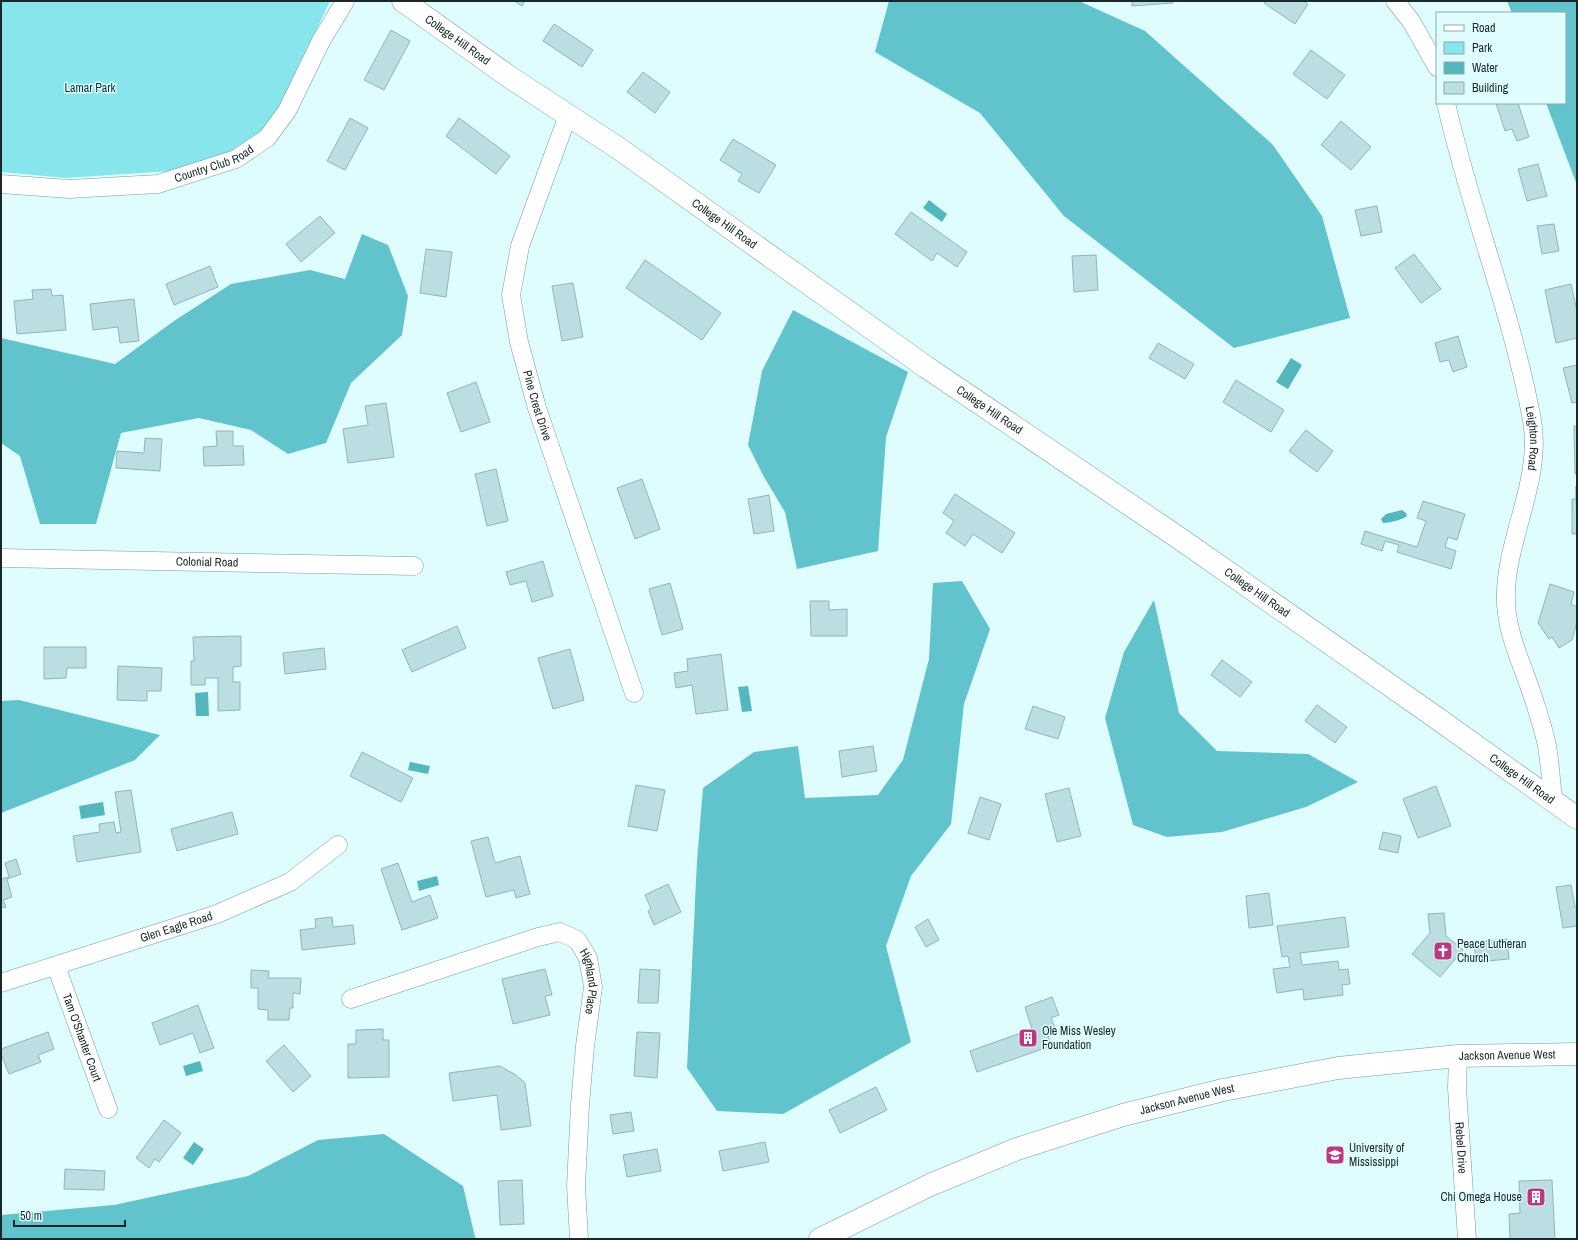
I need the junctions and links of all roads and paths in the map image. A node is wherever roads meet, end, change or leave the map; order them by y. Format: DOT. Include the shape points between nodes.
graph roads {
  1 [pos="345,1"];
  2 [pos="403,1"];
  3 [pos="1395,1"];
  4 [pos="1436,65"];
  5 [pos="1446,104"];
  6 [pos="568,115"];
  7 [pos="1,184"];
  8 [pos="1,558"];
  9 [pos="414,566"];
  10 [pos="634,693"];
  11 [pos="1553,800"];
  12 [pos="1577,818"];
  13 [pos="338,845"];
  14 [pos="56,966"];
  15 [pos="1,983"];
  16 [pos="351,999"];
  17 [pos="1577,1054"];
  18 [pos="1458,1056"];
  19 [pos="108,1108"];
  20 [pos="579,1239"];
  21 [pos="820,1239"];
  22 [pos="1467,1239"];
  1 -- 7 [label="street, Country Club Road" via="321,41 287,111 267,138 236,159 158,184 69,189"];
  2 -- 6 [label="street, College Hill Road" via="508,76"];
  3 -- 4 [label="street" via="1411,21"];
  5 -- 11 [label="street, Leighton Road" via="1464,172 1502,295 1532,421 1532,459 1526,499 1510,559 1506,603 1510,633 1547,746"];
  6 -- 10 [label="street, Pine Crest Drive" via="520,246 511,295 519,342 537,408"];
  6 -- 11 [label="street, College Hill Road" via="926,367 1182,540"];
  8 -- 9 [label="street, Colonial Road"];
  11 -- 12 [label="street, College Hill Road"];
  13 -- 14 [label="street, Glen Eagle Road" via="290,882 217,914"];
  14 -- 15 [label="street, Glen Eagle Road"];
  14 -- 19 [label="street, Tam O'Shanter Court"];
  16 -- 20 [label="street, Highland Place" via="552,933 560,932 577,940 588,958 594,987 580,1105 576,1186"];
  17 -- 18 [label="street, Jackson Avenue West"];
  18 -- 21 [label="street, Jackson Avenue West" via="1338,1068 1223,1090 1123,1115 1017,1149 930,1185"];
  18 -- 22 [label="street, Rebel Drive" via="1457,1088"];
}
